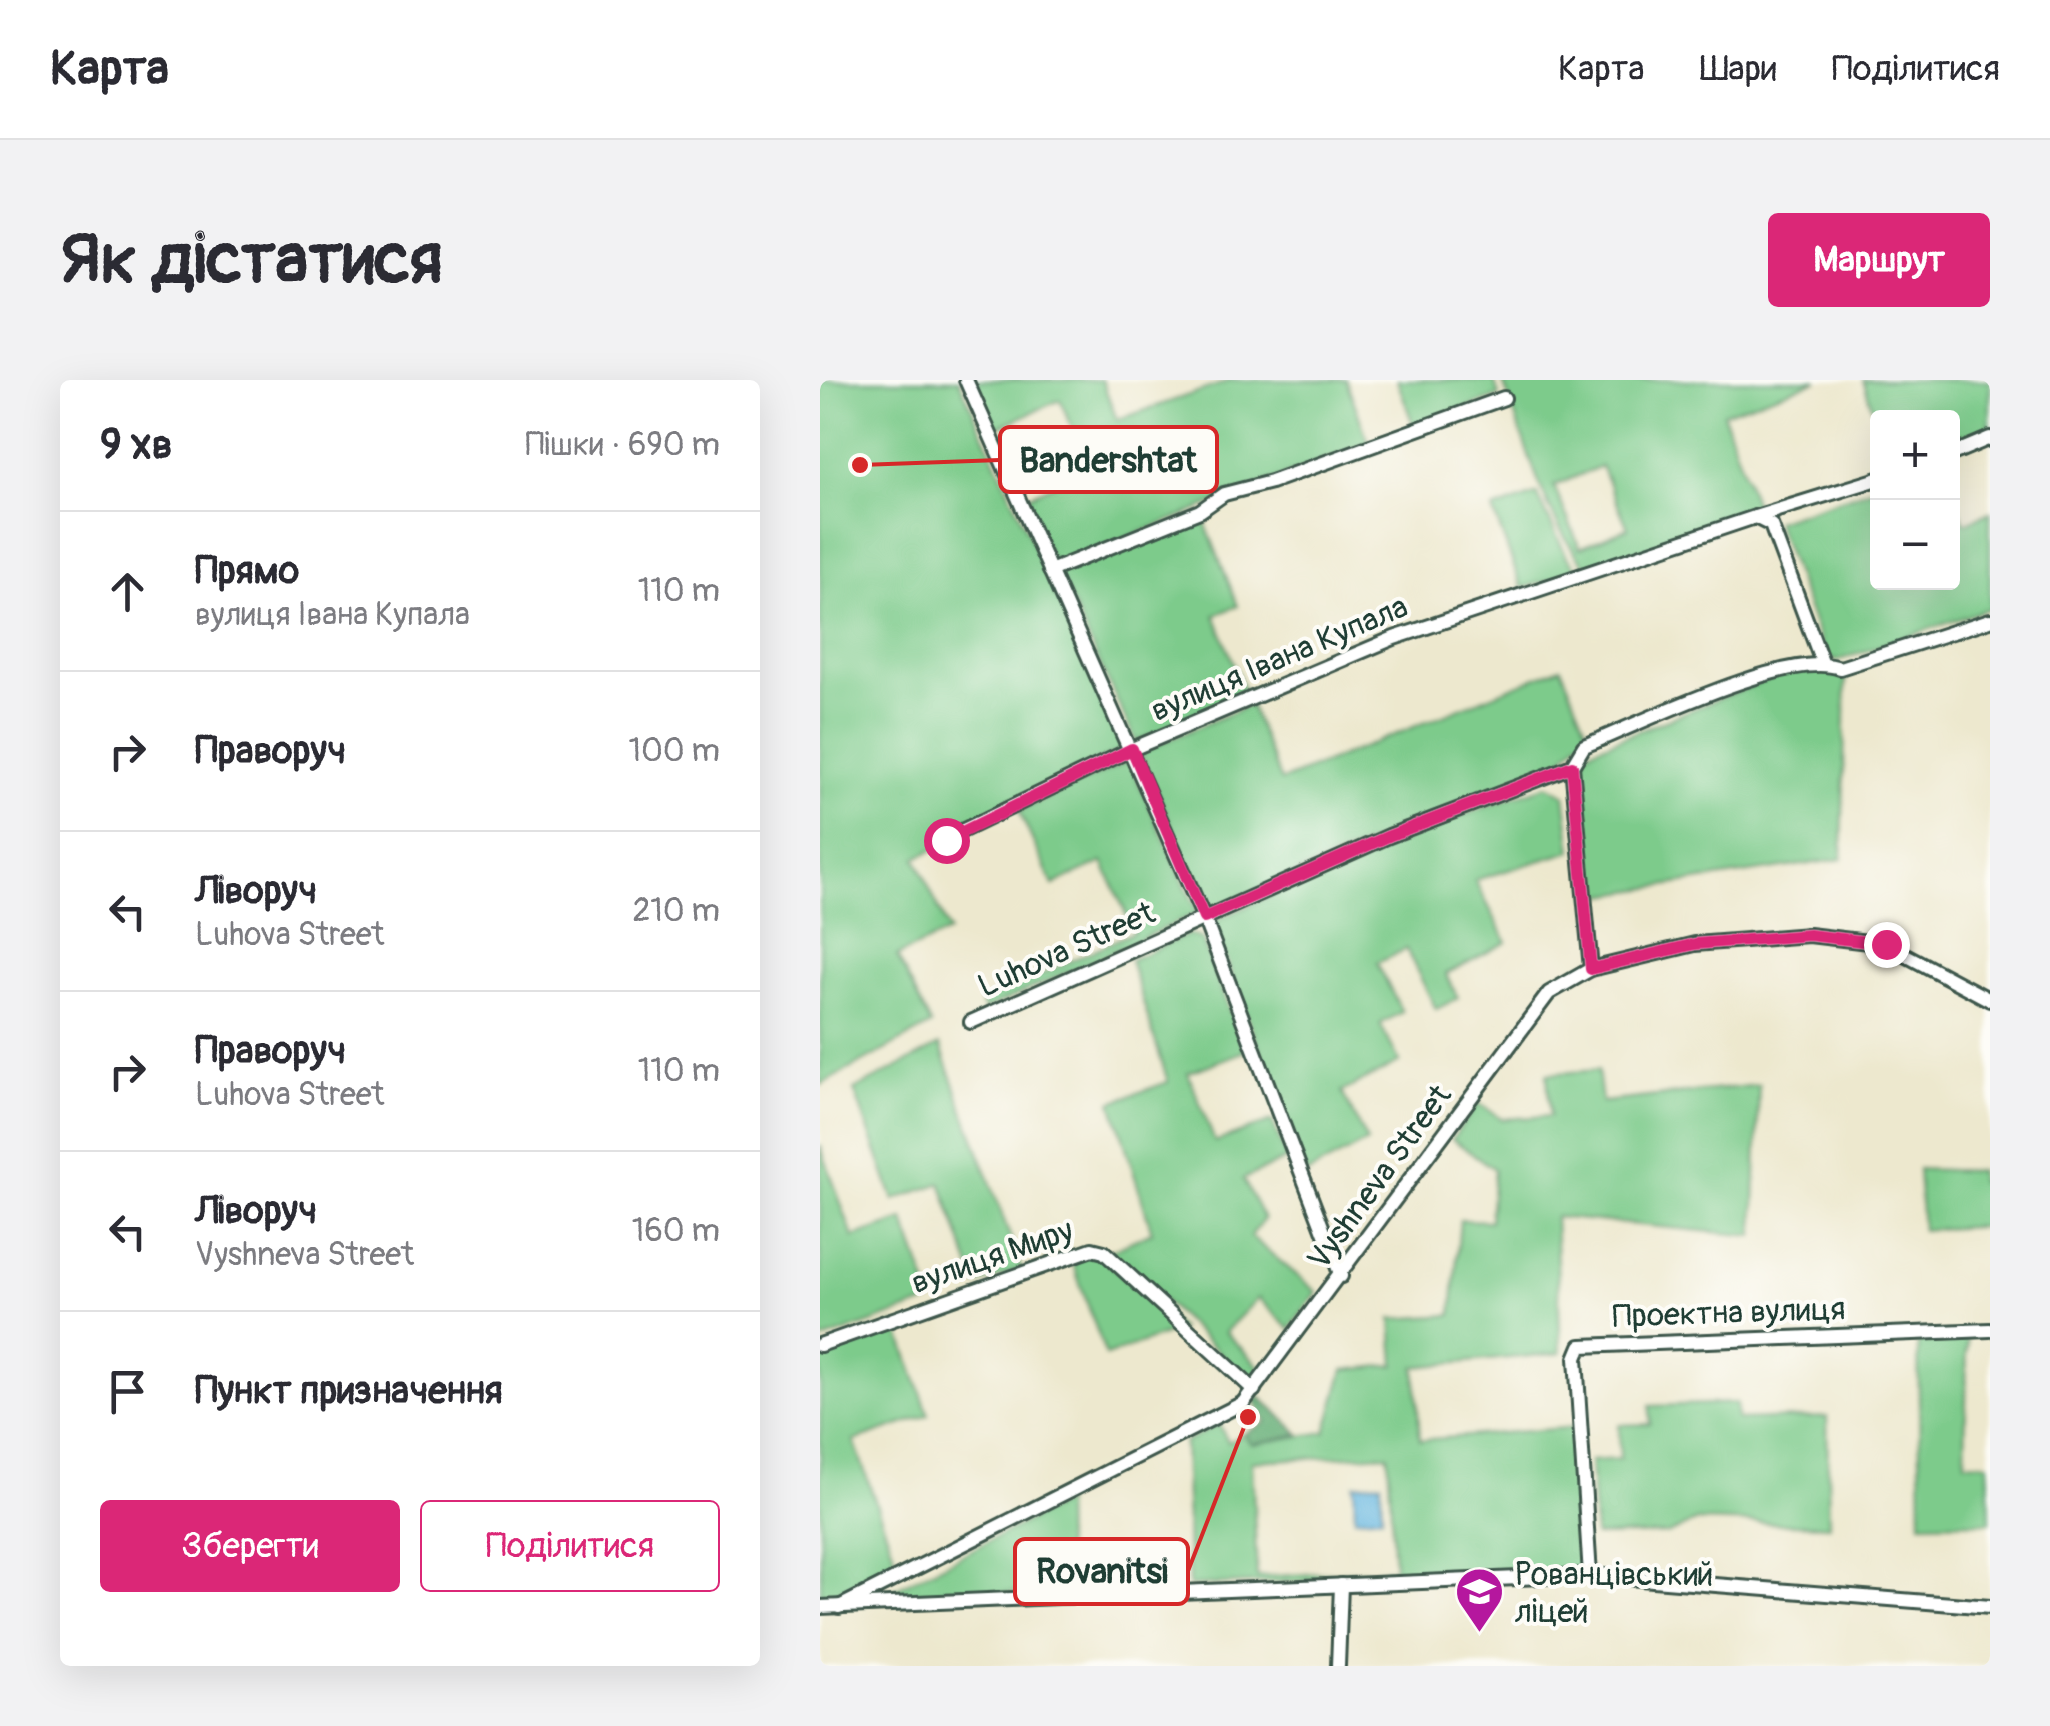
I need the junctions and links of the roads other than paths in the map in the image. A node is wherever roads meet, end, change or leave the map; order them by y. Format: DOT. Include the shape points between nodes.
graph roads {
  1 [pos="966,380"];
  2 [pos="1504,398"];
  3 [pos="1990,438"];
  4 [pos="1960,451"];
  5 [pos="1870,481"];
  6 [pos="1755,517"];
  7 [pos="1050,572"];
  8 [pos="1990,620"];
  9 [pos="1822,662"];
  10 [pos="1132,749"];
  11 [pos="1572,766"];
  12 [pos="946,840"];
  13 [pos="1204,918"];
  14 [pos="1591,969"];
  15 [pos="1990,1000"];
  16 [pos="971,1022"];
  17 [pos="1341,1276"];
  18 [pos="1990,1330"];
  19 [pos="820,1346"];
  20 [pos="1254,1390"];
  21 [pos="1590,1575"];
  22 [pos="1341,1585"];
  23 [pos="1990,1606"];
  24 [pos="839,1607"];
  25 [pos="820,1608"];
  26 [pos="1338,1666"];
  1 -- 7 [label="street"];
  2 -- 7 [label="street" via="1224,494 1200,512"];
  3 -- 4 [label="street"];
  5 -- 6 [label="street"];
  6 -- 9 [label="street" via="1770,524"];
  6 -- 10 [label="street, вулиця Івана Купала" via="1394,638"];
  7 -- 10 [label="street"];
  8 -- 9 [label="street, Luhova Street" via="1840,668"];
  9 -- 11 [label="street, Luhova Street" via="1786,666 1584,746"];
  10 -- 12 [label="street, вулиця Івана Купала"];
  10 -- 13 [label="street"];
  11 -- 13 [label="street, Luhova Street" via="1389,836"];
  11 -- 14 [label="street"];
  13 -- 16 [label="street, Luhova Street"];
  13 -- 17 [label="street"];
  14 -- 15 [label="street, Vyshneva Street" via="1695,944 1809,935 1886,944"];
  14 -- 17 [label="street, Vyshneva Street" via="1549,993"];
  17 -- 20 [label="street, Vyshneva Street"];
  18 -- 21 [label="street, Проектна вулиця" via="1582,1346 1576,1358"];
  19 -- 20 [label="street, вулиця Миру" via="1092,1249 1104,1252"];
  20 -- 24 [label="street, Vyshneva Street" via="1242,1404"];
  21 -- 22 [label="street"];
  21 -- 23 [label="street"];
  22 -- 24 [label="street"];
  22 -- 26 [label="street"];
  24 -- 25 [label="street"];
}
